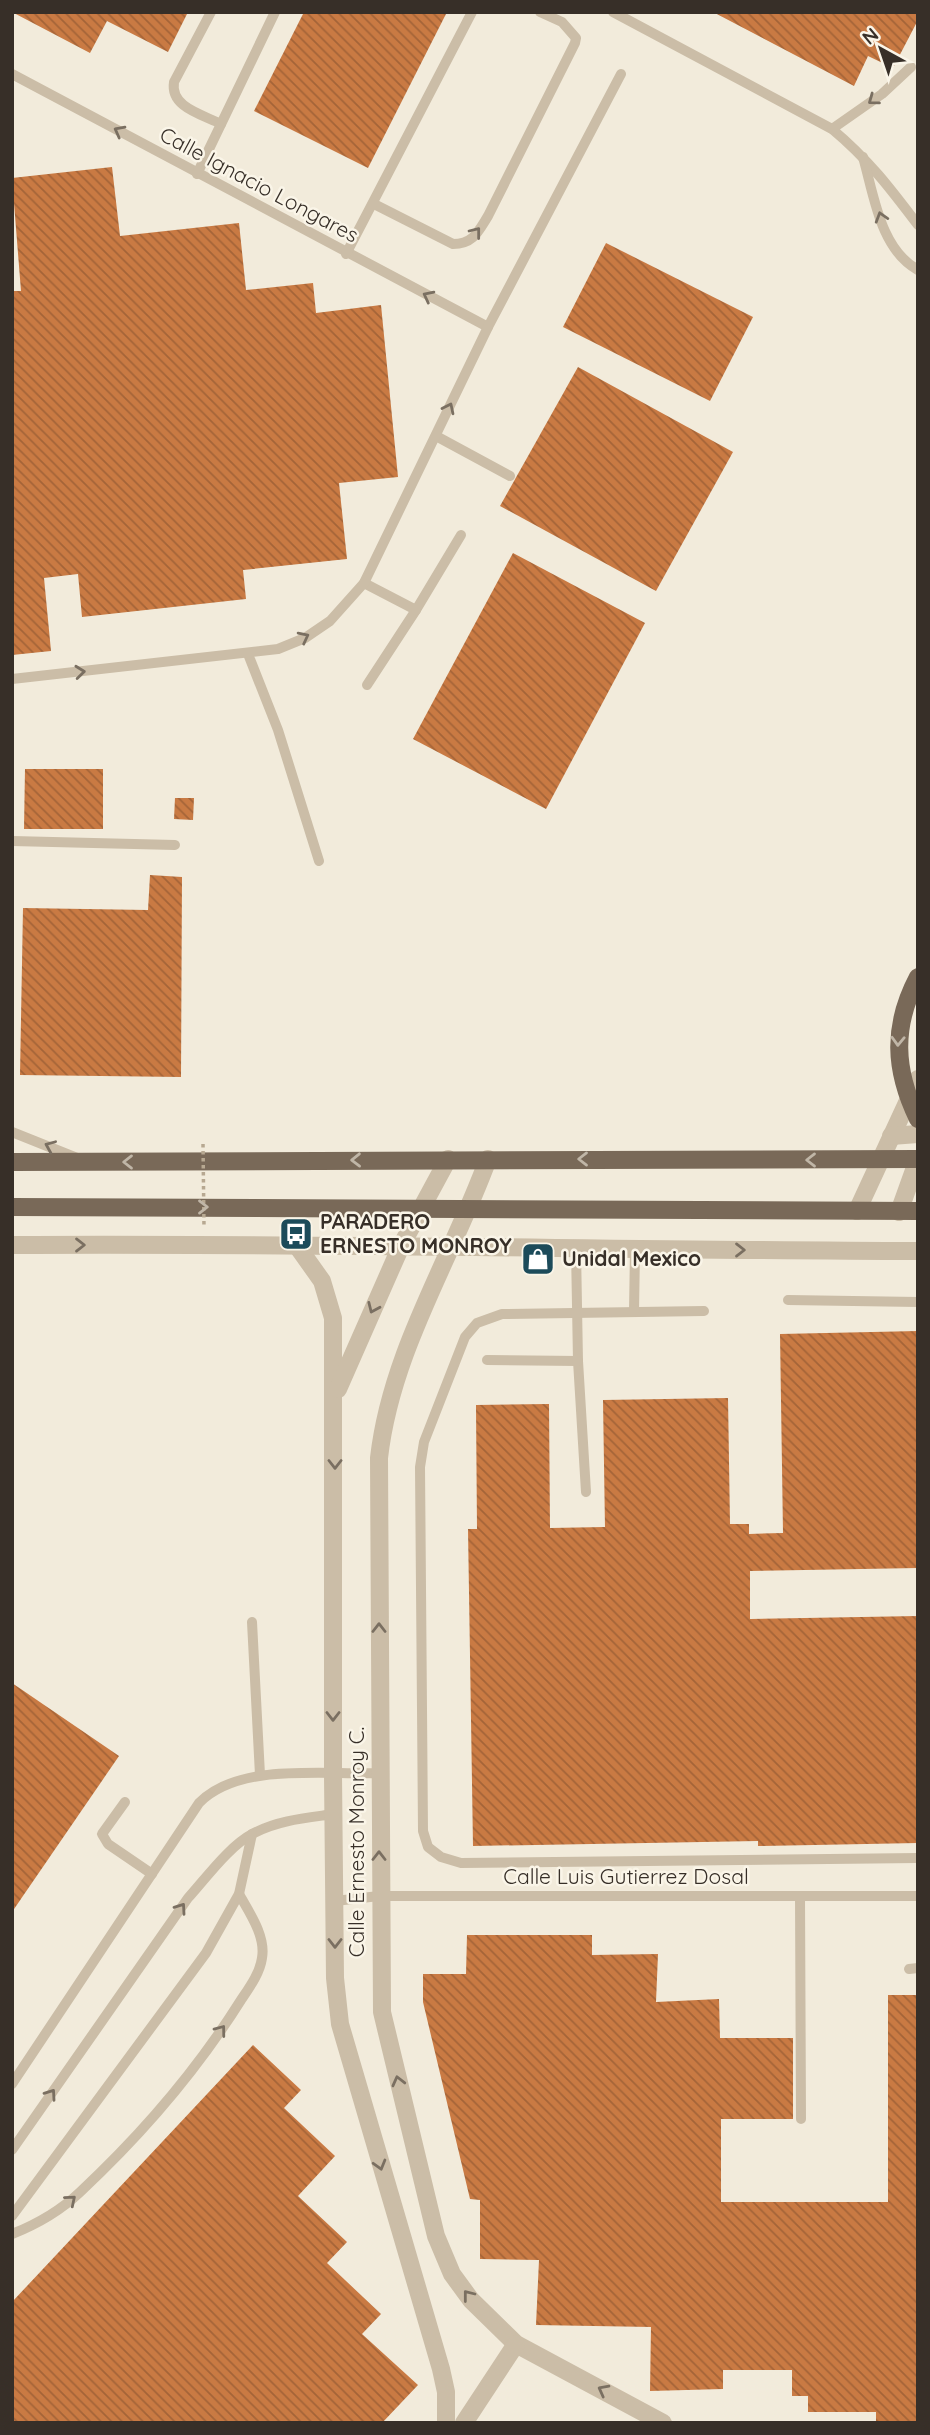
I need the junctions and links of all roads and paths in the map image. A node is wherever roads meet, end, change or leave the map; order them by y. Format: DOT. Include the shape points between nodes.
graph roads {
  1 [pos="211,12"];
  2 [pos="275,12"];
  3 [pos="472,12"];
  4 [pos="540,12"];
  5 [pos="613,12"];
  6 [pos="911,67"];
  7 [pos="12,74"];
  8 [pos="621,74"];
  9 [pos="220,124"];
  10 [pos="832,129"];
  11 [pos="862,153"];
  12 [pos="197,174"];
  13 [pos="374,204"];
  14 [pos="918,225"];
  15 [pos="346,254"];
  16 [pos="918,270"];
  17 [pos="488,327"];
  18 [pos="436,436"];
  19 [pos="510,476"];
  20 [pos="461,535"];
  21 [pos="364,583"];
  22 [pos="416,610"];
  23 [pos="248,654"];
  24 [pos="12,679"];
  25 [pos="367,685"];
  26 [pos="12,841"];
  27 [pos="175,845"];
  28 [pos="319,861"];
  29 [pos="918,977"];
  30 [pos="918,1079"];
  31 [pos="918,1119"];
  32 [pos="12,1132"];
  33 [pos="918,1134"];
  34 [pos="891,1136"];
  35 [pos="203,1144"];
  36 [pos="448,1158"];
  37 [pos="488,1159"];
  38 [pos="918,1159"];
  39 [pos="879,1160"];
  40 [pos="12,1162"];
  41 [pos="87,1162"];
  42 [pos="12,1207"];
  43 [pos="423,1207"];
  44 [pos="471,1207"];
  45 [pos="857,1211"];
  46 [pos="899,1212"];
  47 [pos="918,1212"];
  48 [pos="205,1227"];
  49 [pos="295,1243"];
  50 [pos="12,1245"];
  51 [pos="401,1246"];
  52 [pos="452,1249"];
  53 [pos="576,1250"];
  54 [pos="635,1250"];
  55 [pos="918,1251"];
  56 [pos="788,1300"];
  57 [pos="918,1302"];
  58 [pos="704,1311"];
  59 [pos="634,1312"];
  60 [pos="578,1313"];
  61 [pos="487,1360"];
  62 [pos="578,1361"];
  63 [pos="335,1395"];
  64 [pos="586,1492"];
  65 [pos="253,1622"];
  66 [pos="379,1773"];
  67 [pos="260,1775"];
  68 [pos="332,1775"];
  69 [pos="125,1802"];
  70 [pos="334,1814"];
  71 [pos="252,1834"];
  72 [pos="918,1858"];
  73 [pos="152,1874"];
  74 [pos="239,1894"];
  75 [pos="379,1896"];
  76 [pos="800,1896"];
  77 [pos="918,1896"];
  78 [pos="335,1901"];
  79 [pos="12,2084"];
  80 [pos="801,2119"];
  81 [pos="12,2150"];
  82 [pos="12,2216"];
  83 [pos="12,2234"];
  84 [pos="516,2344"];
  85 [pos="446,2423"];
  86 [pos="464,2423"];
  87 [pos="663,2423"];
  1 -- 9 [label="lane" via="173,92 177,102"];
  2 -- 9 [label="lane"];
  3 -- 13 [label="lane"];
  13 -- 4 [label="lane, one-way" via="453,244 466,244 488,216 576,38 562,22"];
  5 -- 10 [label="lane"];
  6 -- 10 [label="lane, one-way"];
  12 -- 7 [label="lane, Calle Ignacio Longares, one-way"];
  8 -- 17 [label="lane"];
  9 -- 12 [label="lane"];
  10 -- 11 [label="lane"];
  11 -- 14 [label="lane"];
  16 -- 11 [label="lane, one-way" via="894,249 885,231"];
  12 -- 15 [label="lane, Calle Ignacio Longares"];
  13 -- 15 [label="lane"];
  17 -- 15 [label="lane, Calle Ignacio Longares, one-way"];
  18 -- 17 [label="lane, one-way"];
  18 -- 19 [label="lane"];
  18 -- 21 [label="lane"];
  20 -- 22 [label="lane"];
  21 -- 22 [label="lane"];
  23 -- 21 [label="lane, one-way" via="305,638 330,621"];
  22 -- 25 [label="lane"];
  24 -- 23 [label="lane, one-way"];
  23 -- 28 [label="lane" via="278,730"];
  26 -- 27 [label="lane"];
  29 -- 31 [label="main road, one-way, bridge" via="902,1011 897,1048 903,1084"];
  30 -- 34 [label="street"];
  41 -- 32 [label="lane, one-way"];
  33 -- 34 [label="street"];
  34 -- 39 [label="street"];
  35 -- 48 [label="path, bridge"];
  36 -- 37 [label="main road"];
  36 -- 41 [label="main road, one-way"];
  36 -- 43 [label="street, Calle Ernesto Monroy C."];
  39 -- 37 [label="main road, one-way"];
  37 -- 44 [label="street, Calle Ernesto Monroy C."];
  38 -- 39 [label="main road"];
  38 -- 46 [label="street"];
  39 -- 45 [label="street"];
  40 -- 41 [label="main road"];
  42 -- 43 [label="main road, one-way"];
  43 -- 44 [label="main road"];
  43 -- 51 [label="street, Calle Ernesto Monroy C."];
  44 -- 45 [label="main road"];
  44 -- 52 [label="street, Calle Ernesto Monroy C."];
  45 -- 46 [label="main road"];
  46 -- 47 [label="main road"];
  50 -- 49 [label="street, one-way"];
  49 -- 51 [label="street"];
  49 -- 63 [label="street, Calle Ernesto Monroy C." via="322,1280 329,1298"];
  51 -- 52 [label="street"];
  51 -- 63 [label="street, Calle Ernesto Monroy C., one-way"];
  52 -- 53 [label="street"];
  66 -- 52 [label="street, Calle Ernesto Monroy C., one-way" via="379,1458 383,1420 423,1311"];
  53 -- 54 [label="street"];
  53 -- 60 [label="lane"];
  54 -- 55 [label="street, one-way"];
  54 -- 59 [label="lane"];
  56 -- 57 [label="lane"];
  58 -- 59 [label="lane"];
  59 -- 60 [label="lane"];
  60 -- 62 [label="lane"];
  60 -- 72 [label="lane" via="502,1314 477,1323 465,1337 424,1442 420,1467 421,1732 423,1831 428,1847 461,1863"];
  61 -- 62 [label="lane"];
  62 -- 64 [label="lane"];
  63 -- 68 [label="street, Calle Ernesto Monroy C., one-way"];
  65 -- 67 [label="lane"];
  66 -- 68 [label="lane"];
  75 -- 66 [label="street, Calle Ernesto Monroy C., one-way"];
  67 -- 68 [label="lane"];
  67 -- 73 [label="lane" via="237,1779 210,1792"];
  68 -- 70 [label="street, Calle Ernesto Monroy C."];
  69 -- 73 [label="lane" via="102,1835"];
  70 -- 71 [label="lane" via="282,1822"];
  70 -- 78 [label="street, Calle Ernesto Monroy C."];
  71 -- 74 [label="lane"];
  81 -- 71 [label="lane, one-way" via="188,1898"];
  73 -- 79 [label="lane"];
  74 -- 82 [label="lane" via="206,1953"];
  83 -- 74 [label="lane, one-way" via="36,2224 80,2193 165,2103 227,2022 262,1959 256,1927"];
  75 -- 76 [label="lane, Calle Luis Gutierrez Dosal"];
  75 -- 78 [label="lane, Calle Luis Gutierrez Dosal"];
  84 -- 75 [label="street, Calle Ernesto Monroy C., one-way" via="471,2300 452,2274 436,2236 382,2012"];
  76 -- 77 [label="lane, Calle Luis Gutierrez Dosal"];
  76 -- 80 [label="lane"];
  78 -- 85 [label="street, Calle Ernesto Monroy C., one-way" via="340,2024 441,2369"];
  84 -- 86 [label="street"];
  87 -- 84 [label="street, Calle Ernesto Monroy C., one-way"];
}
